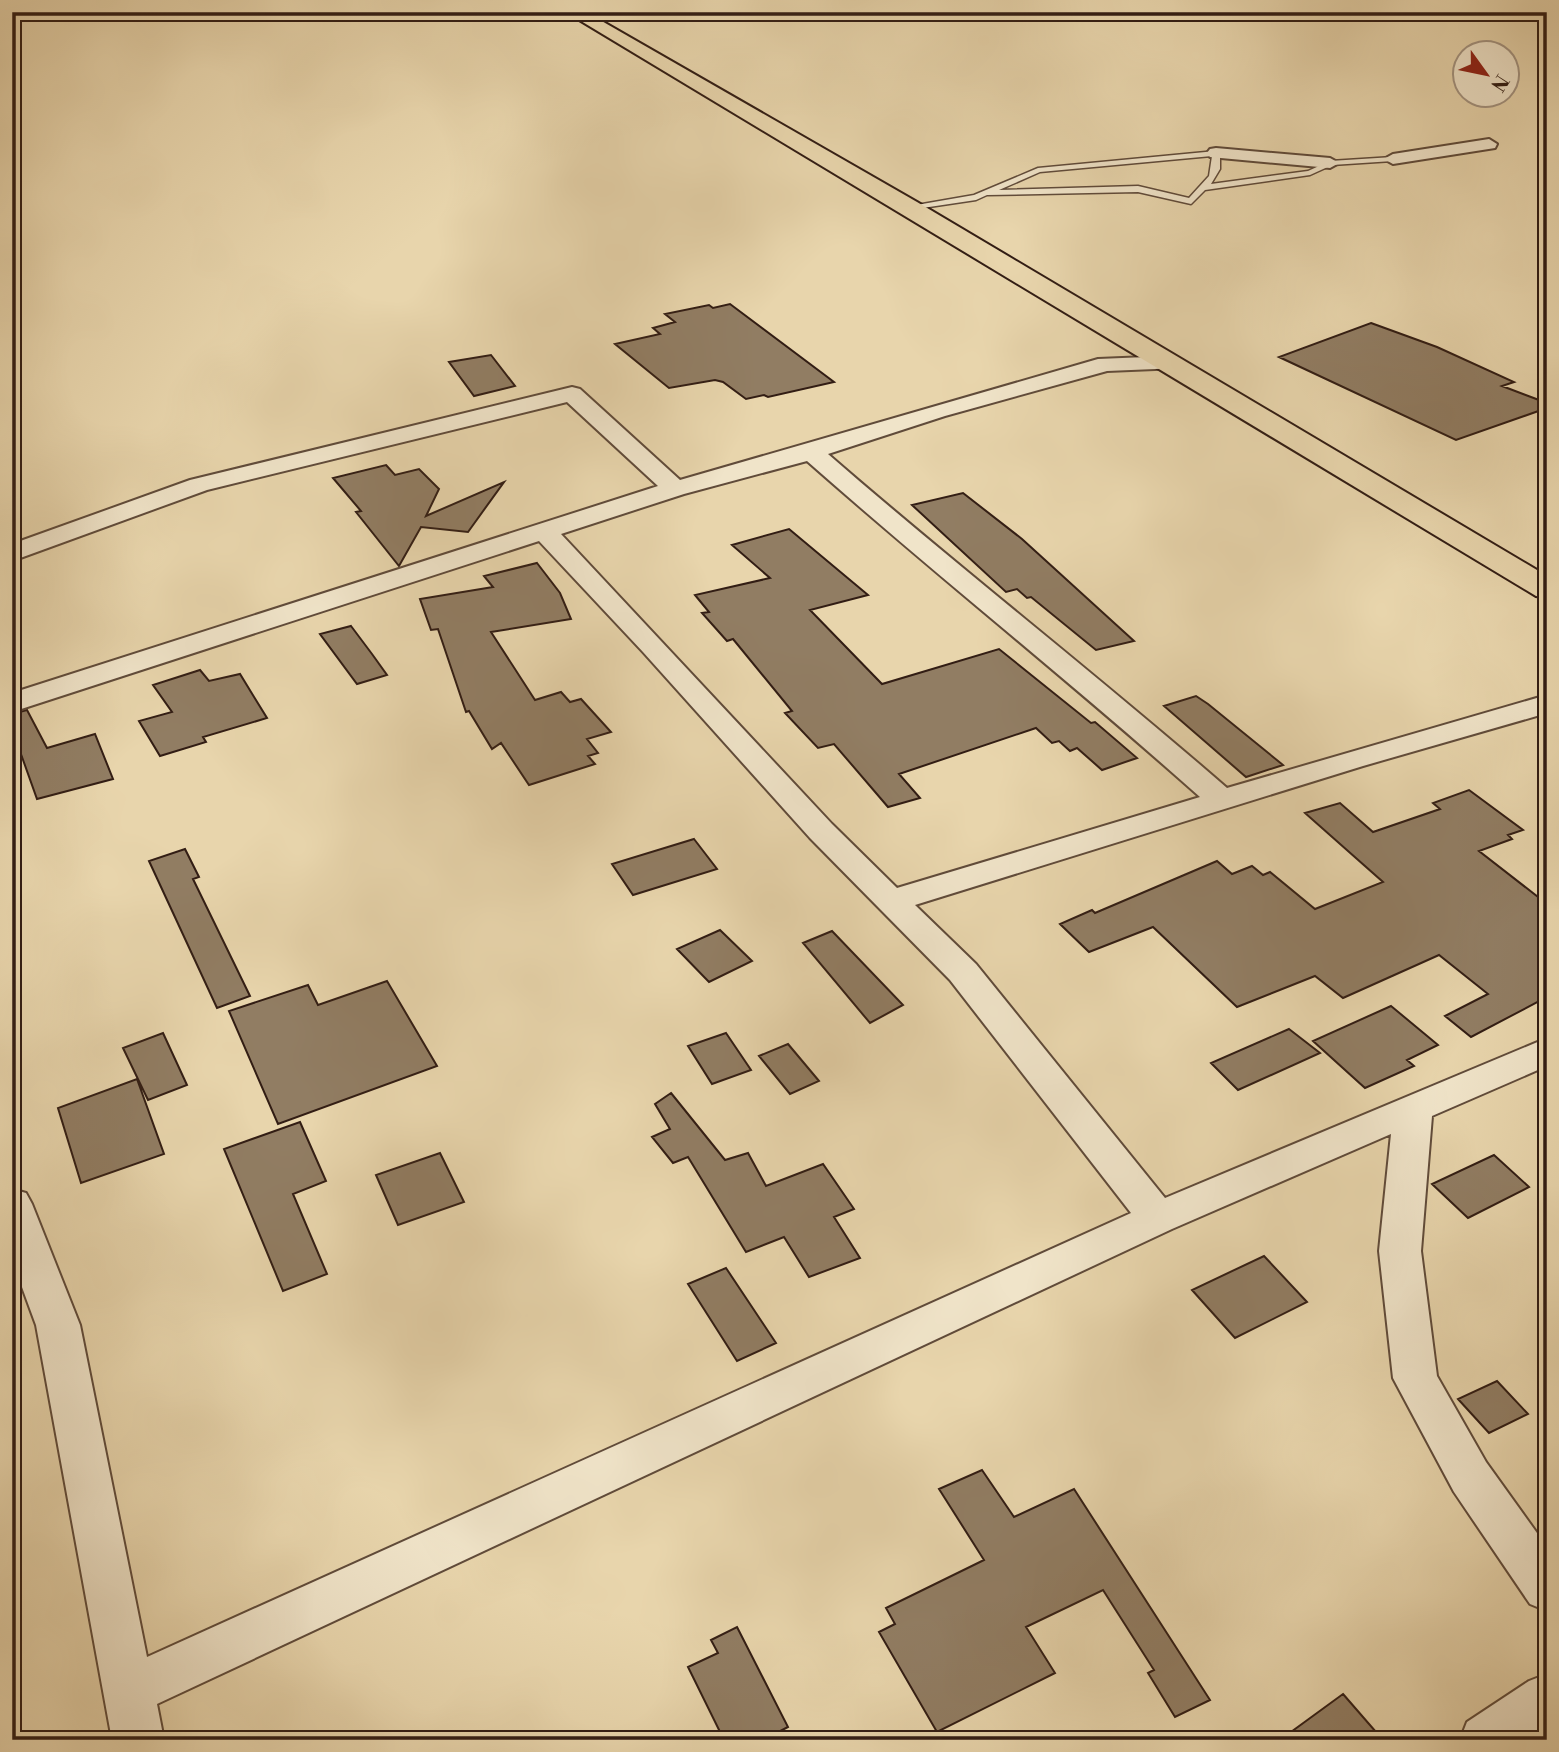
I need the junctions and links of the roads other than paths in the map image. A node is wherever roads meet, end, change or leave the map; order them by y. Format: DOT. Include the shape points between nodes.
graph roads {
  1 [pos="574,12"];
  2 [pos="1489,144"];
  3 [pos="1216,153"];
  4 [pos="1393,159"];
  5 [pos="1330,163"];
  6 [pos="1202,188"];
  7 [pos="989,193"];
  8 [pos="909,207"];
  9 [pos="1171,363"];
  10 [pos="811,452"];
  11 [pos="675,489"];
  12 [pos="545,533"];
  13 [pos="12,553"];
  14 [pos="1547,589"];
  15 [pos="12,703"];
  16 [pos="1547,704"];
  17 [pos="1222,800"];
  18 [pos="890,901"];
  19 [pos="1547,1051"];
  20 [pos="1413,1109"];
  21 [pos="12,1204"];
  22 [pos="1158,1218"];
  23 [pos="1547,1588"];
  24 [pos="127,1692"];
  25 [pos="1547,1699"];
  26 [pos="138,1740"];
  27 [pos="1486,1740"];
  1 -- 8 [label="highway"];
  2 -- 4 [label="street"];
  3 -- 5 [label="street"];
  3 -- 6 [label="lane" via="1218,167"];
  3 -- 7 [label="lane" via="1038,170"];
  4 -- 5 [label="lane"];
  5 -- 6 [label="lane" via="1310,173"];
  6 -- 7 [label="lane" via="1191,201 1138,188"];
  7 -- 8 [label="lane"];
  8 -- 9 [label="highway"];
  9 -- 10 [label="street" via="1106,364"];
  9 -- 14 [label="highway"];
  10 -- 11 [label="street"];
  10 -- 17 [label="street"];
  11 -- 12 [label="street"];
  11 -- 13 [label="street" via="572,394 199,485"];
  12 -- 15 [label="street"];
  12 -- 18 [label="street"];
  16 -- 17 [label="street"];
  17 -- 18 [label="street"];
  18 -- 22 [label="street" via="963,972"];
  19 -- 20 [label="street"];
  20 -- 22 [label="street"];
  20 -- 23 [label="street" via="1400,1251 1415,1378 1470,1478"];
  21 -- 24 [label="street" via="58,1325"];
  22 -- 24 [label="street"];
  24 -- 26 [label="street"];
  25 -- 27 [label="street"];
}
